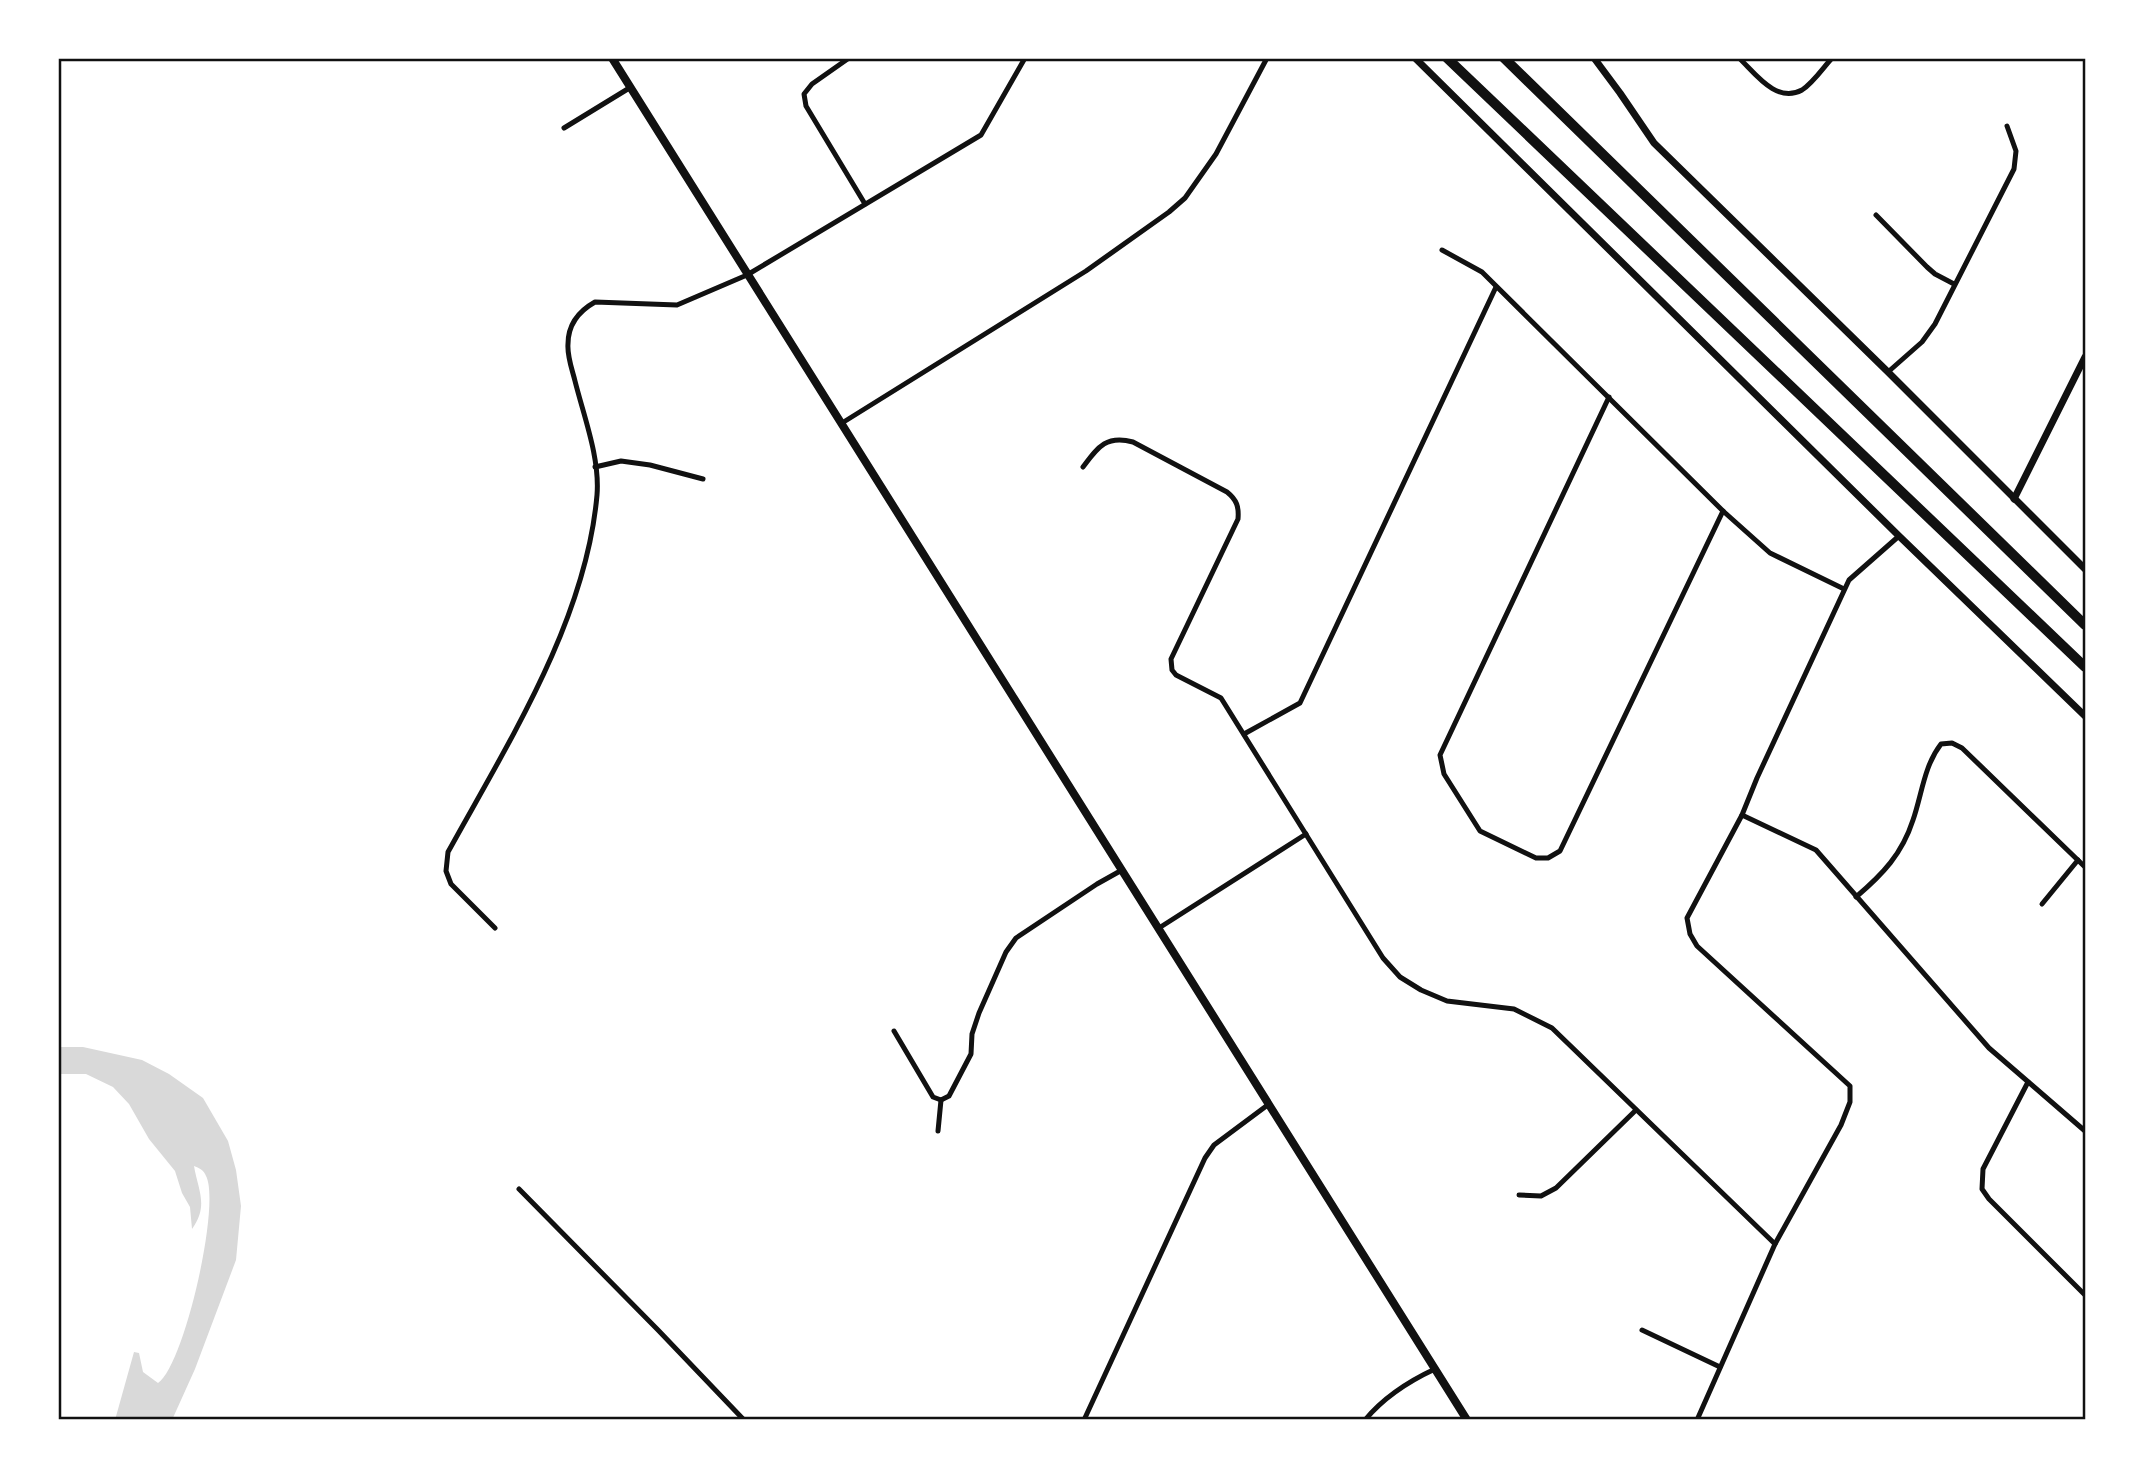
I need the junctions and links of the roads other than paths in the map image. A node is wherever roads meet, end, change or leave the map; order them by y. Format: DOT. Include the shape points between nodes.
graph roads {
  1 [pos="612,58"];
  2 [pos="849,58"];
  3 [pos="1025,58"];
  4 [pos="1267,58"];
  5 [pos="1415,58"];
  6 [pos="1447,58"];
  7 [pos="1504,58"];
  8 [pos="1594,58"];
  9 [pos="1739,58"];
  10 [pos="1832,58"];
  11 [pos="631,87"];
  12 [pos="2007,126"];
  13 [pos="564,128"];
  14 [pos="865,204"];
  15 [pos="1876,215"];
  16 [pos="1442,250"];
  17 [pos="747,275"];
  18 [pos="1954,284"];
  19 [pos="1496,287"];
  20 [pos="2085,357"];
  21 [pos="1888,372"];
  22 [pos="1609,397"];
  23 [pos="842,423"];
  24 [pos="595,467"];
  25 [pos="1083,467"];
  26 [pos="704,479"];
  27 [pos="2014,499"];
  28 [pos="1723,511"];
  29 [pos="1899,536"];
  30 [pos="2085,569"];
  31 [pos="1844,589"];
  32 [pos="2085,625"];
  33 [pos="2085,667"];
  34 [pos="2085,716"];
  35 [pos="1244,734"];
  36 [pos="1742,815"];
  37 [pos="1306,834"];
  38 [pos="2078,860"];
  39 [pos="2085,867"];
  40 [pos="1122,870"];
  41 [pos="1856,897"];
  42 [pos="2042,904"];
  43 [pos="495,928"];
  44 [pos="1159,928"];
  45 [pos="894,1031"];
  46 [pos="2028,1082"];
  47 [pos="941,1100"];
  48 [pos="1269,1104"];
  49 [pos="1636,1110"];
  50 [pos="2085,1131"];
  51 [pos="938,1132"];
  52 [pos="519,1189"];
  53 [pos="1520,1195"];
  54 [pos="1775,1244"];
  55 [pos="2085,1295"];
  56 [pos="1642,1330"];
  57 [pos="1720,1367"];
  58 [pos="1435,1369"];
  59 [pos="738,1414"];
  60 [pos="733,1420"];
  61 [pos="744,1420"];
  62 [pos="1084,1420"];
  63 [pos="1364,1420"];
  64 [pos="1467,1420"];
  65 [pos="1697,1420"];
  1 -- 11 [label="main road"];
  2 -- 14 [label="street" via="804,94 806,106"];
  3 -- 14 [label="street" via="981,135"];
  4 -- 23 [label="street" via="1216,155 1169,212 1086,271"];
  5 -- 29 [label="street"];
  6 -- 33 [label="highway"];
  7 -- 32 [label="highway"];
  8 -- 21 [label="street" via="1654,143"];
  9 -- 10 [label="street" via="1768,86 1780,94 1792,94 1804,89"];
  11 -- 13 [label="street"];
  11 -- 17 [label="main road"];
  12 -- 18 [label="street" via="2016,151 2014,169"];
  14 -- 17 [label="street"];
  15 -- 18 [label="street" via="1927,267"];
  16 -- 19 [label="street" via="1482,272"];
  17 -- 23 [label="main road"];
  17 -- 24 [label="street" via="677,305 595,302 575,318 569,356"];
  18 -- 21 [label="street" via="1922,342"];
  19 -- 22 [label="street"];
  19 -- 35 [label="street" via="1300,703"];
  20 -- 27 [label="street"];
  21 -- 27 [label="street"];
  22 -- 28 [label="street"];
  22 -- 28 [label="street" via="1440,755 1444,774 1480,831 1536,858 1560,851"];
  23 -- 40 [label="main road"];
  24 -- 26 [label="street" via="621,461"];
  24 -- 43 [label="street" via="597,492 583,572 557,642 449,852 446,872 451,884"];
  25 -- 35 [label="street" via="1101,444 1121,439 1236,499 1238,519 1171,659 1176,675 1221,698"];
  27 -- 30 [label="street"];
  28 -- 31 [label="street" via="1770,553"];
  29 -- 31 [label="street"];
  29 -- 34 [label="street"];
  31 -- 36 [label="street"];
  35 -- 37 [label="street"];
  36 -- 41 [label="street" via="1816,850"];
  36 -- 54 [label="street" via="1687,918 1690,934 1697,946 1850,1086 1850,1102 1841,1125"];
  37 -- 44 [label="street"];
  37 -- 49 [label="street" via="1399,977 1447,1001 1514,1009 1552,1028"];
  38 -- 39 [label="street"];
  38 -- 41 [label="street" via="1962,748 1941,744 1927,770 1904,842 1880,877"];
  38 -- 42 [label="street"];
  40 -- 44 [label="main road"];
  40 -- 47 [label="street" via="1016,938 979,1013 971,1054 949,1096"];
  41 -- 46 [label="street" via="1989,1048"];
  44 -- 48 [label="main road"];
  45 -- 47 [label="street" via="927,1089"];
  46 -- 50 [label="street"];
  46 -- 55 [label="street" via="1983,1170 1982,1189"];
  47 -- 51 [label="street"];
  48 -- 58 [label="main road"];
  48 -- 62 [label="street" via="1214,1145 1205,1158"];
  49 -- 53 [label="street" via="1556,1188 1541,1196"];
  49 -- 54 [label="street"];
  52 -- 59 [label="street"];
  54 -- 57 [label="street"];
  56 -- 57 [label="street"];
  57 -- 65 [label="street"];
  58 -- 63 [label="street" via="1397,1390"];
  58 -- 64 [label="main road"];
  59 -- 60 [label="street"];
  59 -- 61 [label="street"];
}
